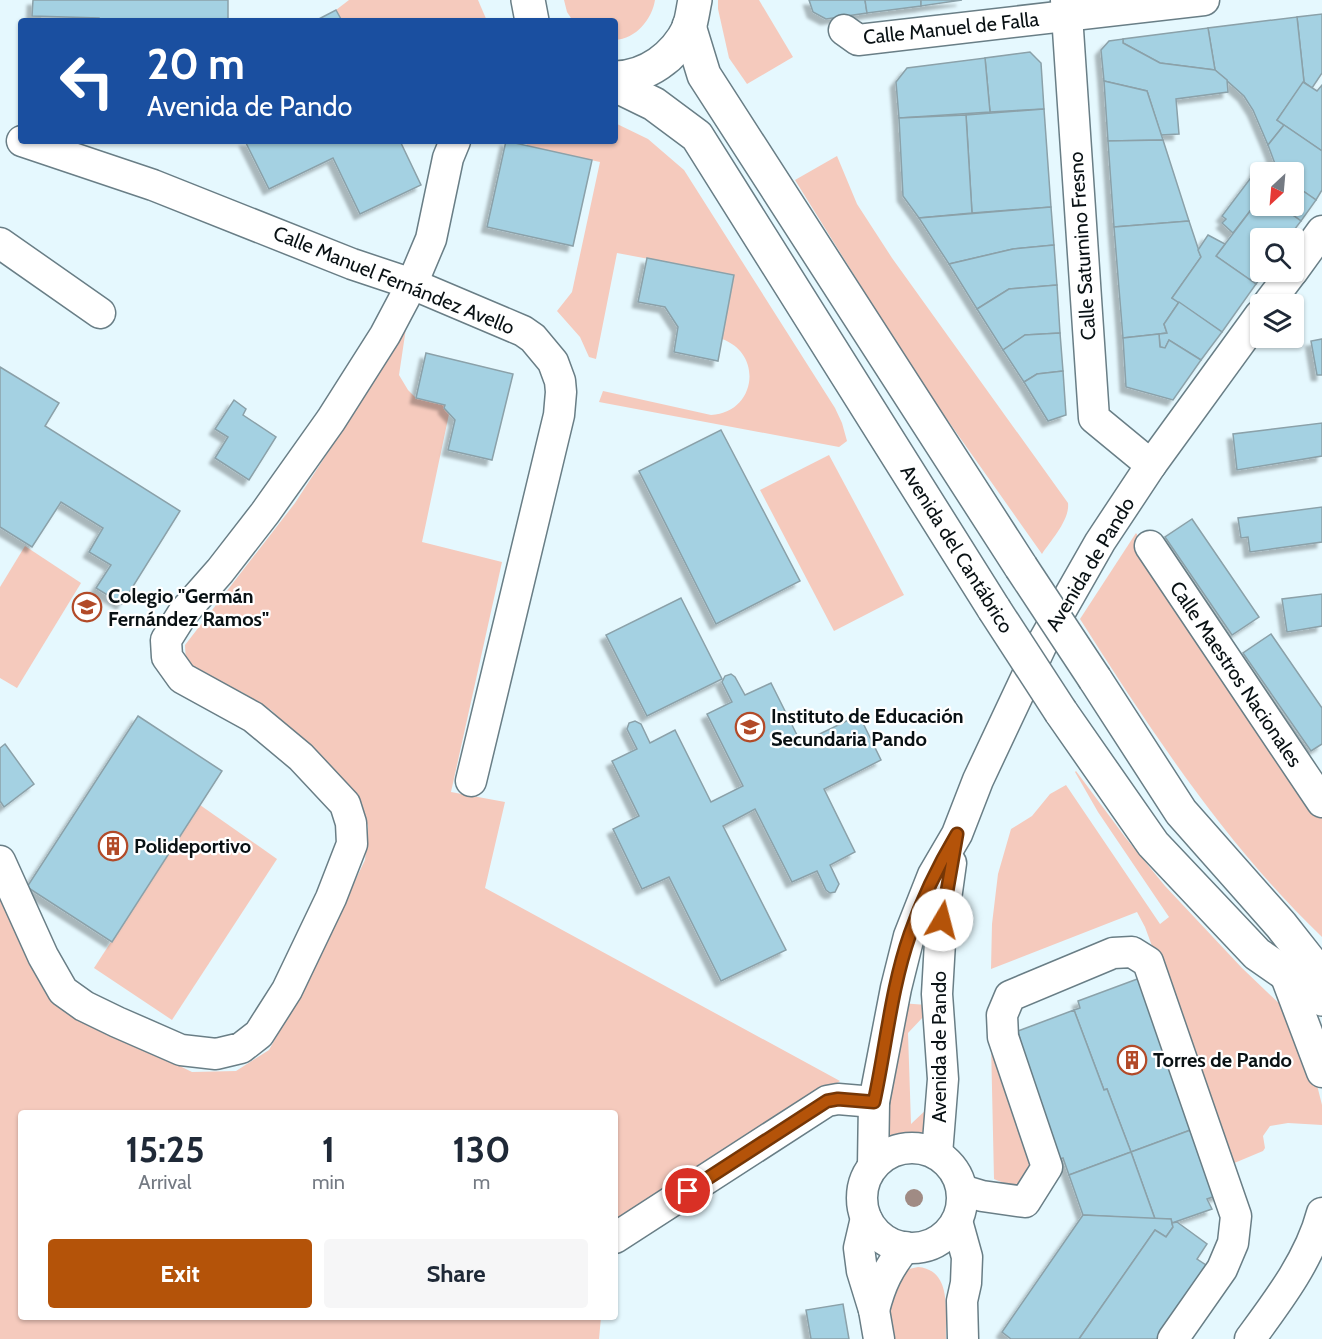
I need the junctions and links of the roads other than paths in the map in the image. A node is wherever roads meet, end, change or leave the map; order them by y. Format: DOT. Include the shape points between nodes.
graph roads {
  1 [pos="1204,0"];
  2 [pos="1066,8"];
  3 [pos="692,13"];
  4 [pos="844,30"];
  5 [pos="618,78"];
  6 [pos="618,87"];
  7 [pos="0,135"];
  8 [pos="18,140"];
  9 [pos="31,144"];
  10 [pos="454,144"];
  11 [pos="1322,231"];
  12 [pos="0,243"];
  13 [pos="1304,256"];
  14 [pos="1285,282"];
  15 [pos="412,284"];
  16 [pos="1276,294"];
  17 [pos="100,313"];
  18 [pos="1250,329"];
  19 [pos="1151,465"];
  20 [pos="1150,546"];
  21 [pos="471,781"];
  22 [pos="1322,802"];
  23 [pos="957,834"];
  24 [pos="0,861"];
  25 [pos="1285,974"];
  26 [pos="1322,977"];
  27 [pos="1322,999"];
  28 [pos="1322,1072"];
  29 [pos="874,1102"];
  30 [pos="937,1154"];
  31 [pos="873,1166"];
  32 [pos="962,1190"];
  33 [pos="1322,1213"];
  34 [pos="866,1218"];
  35 [pos="957,1221"];
  36 [pos="618,1236"];
  37 [pos="917,1246"];
  38 [pos="962,1301"];
  39 [pos="874,1310"];
  40 [pos="879,1339"];
  41 [pos="963,1339"];
  42 [pos="1173,1339"];
  43 [pos="1250,1339"];
  1 -- 2 [label="street, Calle Manuel de Falla"];
  2 -- 4 [label="street, Calle Manuel de Falla" via="858,40"];
  2 -- 19 [label="street, Calle Saturnino Fresno" via="1094,418"];
  3 -- 5 [label="main road" via="675,50 654,67 629,78"];
  3 -- 26 [label="main road, bridge" via="704,75 1181,812"];
  6 -- 25 [label="main road, Avenida del Cantábrico, bridge" via="654,104 697,136 994,609 1153,844 1257,954"];
  7 -- 8 [label="street, Calle Manuel Fernández Avello"];
  9 -- 15 [label="street, Calle Manuel Fernández Avello" via="153,185"];
  10 -- 15 [label="street" via="430,239"];
  11 -- 13 [label="street"];
  12 -- 17 [label="street"];
  14 -- 16 [label="street"];
  15 -- 21 [label="street, Calle Manuel Fernández Avello" via="533,338 554,362 561,392 559,415"];
  15 -- 24 [label="street" via="331,420 265,513 166,640 167,657 182,678 253,717 301,757 345,804 351,823 352,844 331,898 287,990 260,1034 241,1048 216,1054 181,1050 84,1006 63,991 42,956"];
  18 -- 19 [label="street, Avenida de Pando"];
  19 -- 23 [label="street, Avenida de Pando" via="1100,542 1043,642"];
  20 -- 22 [label="street, Calle Maestros Nacionales"];
  23 -- 29 [label="street, Avenida de Pando" via="933,875 909,936"];
  23 -- 30 [label="street, Avenida de Pando" via="939,942 937,994 943,1079"];
  25 -- 27 [label="main road, Avenida del Cantábrico"];
  25 -- 28 [label="street"];
  29 -- 31 [label="street, Avenida de Pando"];
  29 -- 36 [label="street" via="827,1101"];
  30 -- 31 [label="street" via="914,1147 902,1148"];
  30 -- 32 [label="street" via="954,1169"];
  31 -- 34 [label="street" via="863,1186"];
  32 -- 35 [label="street"];
  32 -- 42 [label="street" via="1025,1202 1047,1167 1003,1037 1002,1015 1010,996 1113,953 1132,952 1148,962 1236,1216 1233,1243 1222,1269"];
  33 -- 43 [label="street" via="1304,1256"];
  34 -- 37 [label="street" via="882,1238 893,1244"];
  34 -- 39 [label="street" via="859,1248 866,1290"];
  35 -- 37 [label="street" via="946,1235"];
  35 -- 38 [label="street" via="967,1257"];
  37 -- 38 [label="street" via="950,1270"];
  37 -- 39 [label="street" via="888,1269"];
  38 -- 41 [label="street"];
  39 -- 40 [label="street"];
}
